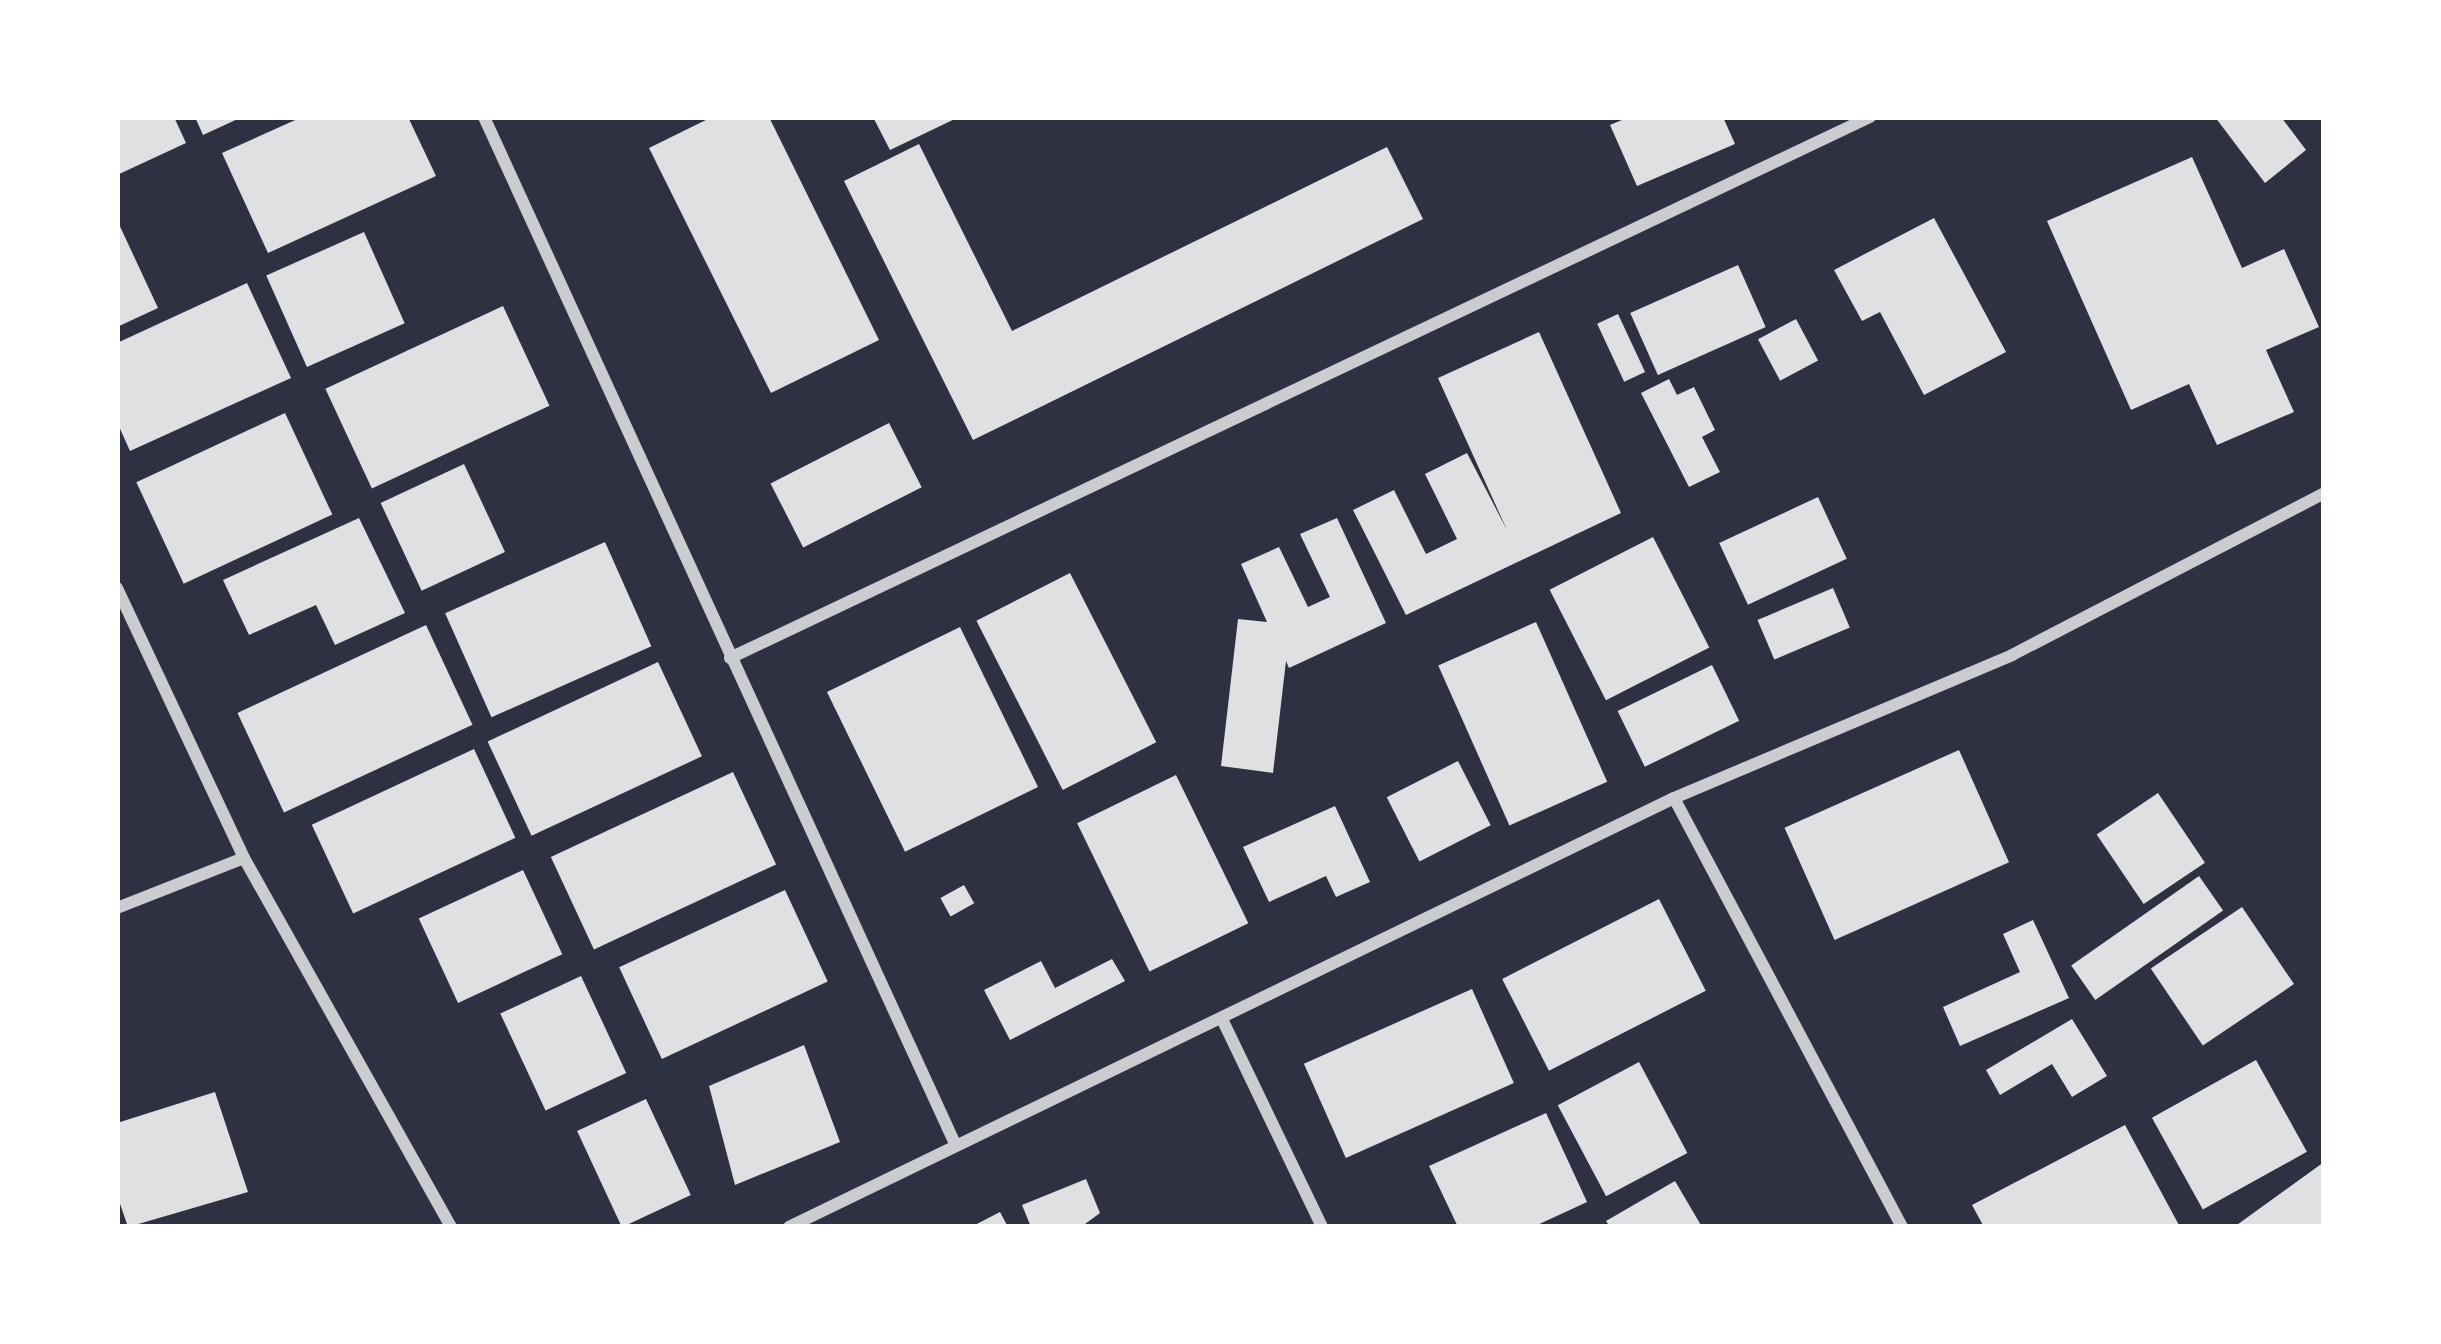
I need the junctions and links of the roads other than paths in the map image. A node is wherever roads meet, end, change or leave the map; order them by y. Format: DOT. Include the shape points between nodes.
graph roads {
  1 [pos="484,117"];
  2 [pos="1870,117"];
  3 [pos="2324,493"];
  4 [pos="117,588"];
  5 [pos="730,658"];
  6 [pos="1674,798"];
  7 [pos="244,858"];
  8 [pos="117,908"];
  9 [pos="1222,1018"];
  10 [pos="955,1144"];
  11 [pos="451,1227"];
  12 [pos="789,1227"];
  13 [pos="1322,1227"];
  14 [pos="1903,1227"];
  1 -- 5 [label="street"];
  2 -- 5 [label="street"];
  3 -- 6 [label="street" via="2012,655"];
  4 -- 7 [label="street"];
  5 -- 10 [label="street"];
  6 -- 9 [label="street"];
  6 -- 14 [label="street"];
  7 -- 8 [label="street"];
  7 -- 11 [label="street"];
  9 -- 10 [label="street"];
  9 -- 13 [label="street"];
  10 -- 12 [label="street"];
}
